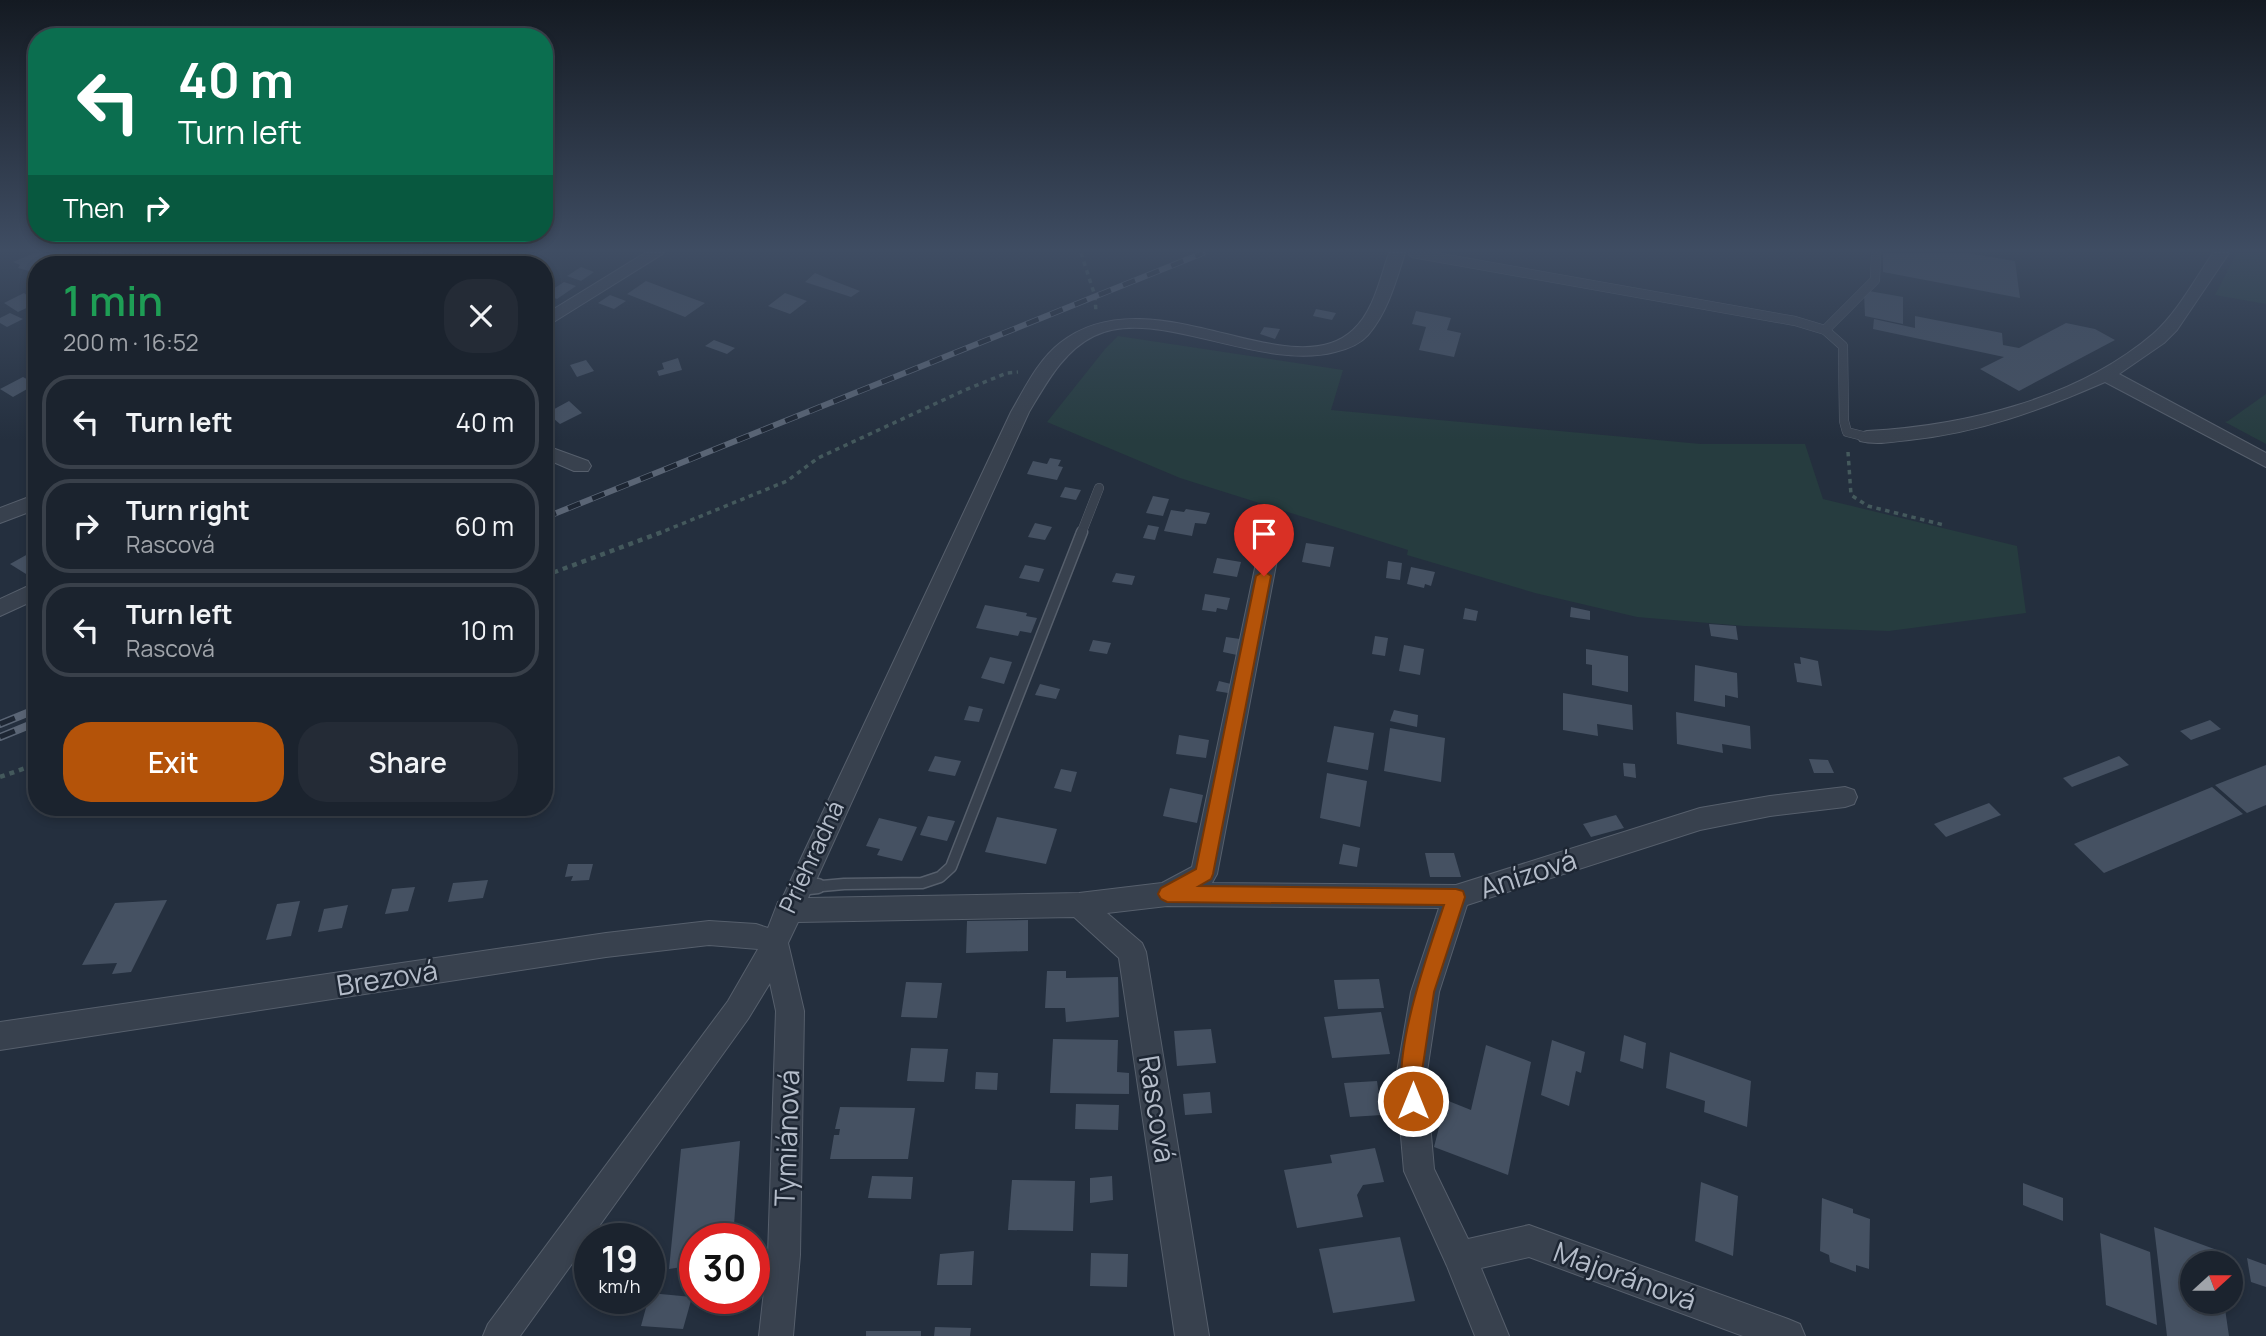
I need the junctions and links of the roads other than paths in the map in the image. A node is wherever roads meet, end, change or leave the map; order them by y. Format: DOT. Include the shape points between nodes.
graph roads {
  1 [pos="1371,315"];
  2 [pos="1763,315"];
  3 [pos="1841,315"];
  4 [pos="2178,315"];
  5 [pos="1825,330"];
  6 [pos="2106,374"];
  7 [pos="1867,437"];
  8 [pos="553,455"];
  9 [pos="2266,461"];
  10 [pos="581,466"];
  11 [pos="1099,488"];
  12 [pos="28,505"];
  13 [pos="0,516"];
  14 [pos="1269,549"];
  15 [pos="28,594"];
  16 [pos="0,608"];
  17 [pos="1845,797"];
  18 [pos="1167,894"];
  19 [pos="1456,897"];
  20 [pos="792,899"];
  21 [pos="1079,905"];
  22 [pos="774,942"];
  23 [pos="0,1036"];
  24 [pos="1460,1257"];
  25 [pos="500,1336"];
  26 [pos="776,1336"];
  27 [pos="1192,1336"];
  28 [pos="1492,1336"];
  29 [pos="1788,1336"];
  1 -- 20 [label="street, Priehradná" via="1354,338 1334,347 1302,351 1277,350 1150,322 1098,328 1067,344 1044,369 1020,412"];
  2 -- 5 [label="lane"];
  3 -- 5 [label="lane"];
  4 -- 6 [label="street" via="2158,339"];
  5 -- 7 [label="lane" via="1843,346 1847,432"];
  6 -- 7 [label="street" via="1983,422 1912,435"];
  6 -- 9 [label="street"];
  8 -- 10 [label="street"];
  11 -- 20 [label="lane" via="951,867 922,883 844,884"];
  12 -- 13 [label="street"];
  14 -- 18 [label="street" via="1204,874"];
  15 -- 16 [label="street"];
  17 -- 19 [label="street, Anízová" via="1700,819"];
  18 -- 19 [label="street"];
  18 -- 21 [label="street"];
  19 -- 24 [label="street, Anízová" via="1424,992 1411,1078 1419,1171"];
  20 -- 21 [label="street"];
  20 -- 22 [label="street, Priehradná"];
  21 -- 27 [label="street, Rascová" via="1132,951"];
  22 -- 23 [label="street, Brezová" via="709,933 606,944"];
  22 -- 25 [label="street, Priehradná" via="737,1010"];
  22 -- 26 [label="street, Tymiánová" via="790,1011 784,1255"];
  24 -- 28 [label="street, Anízová"];
  24 -- 29 [label="street, Majoránová" via="1529,1241"];
}
